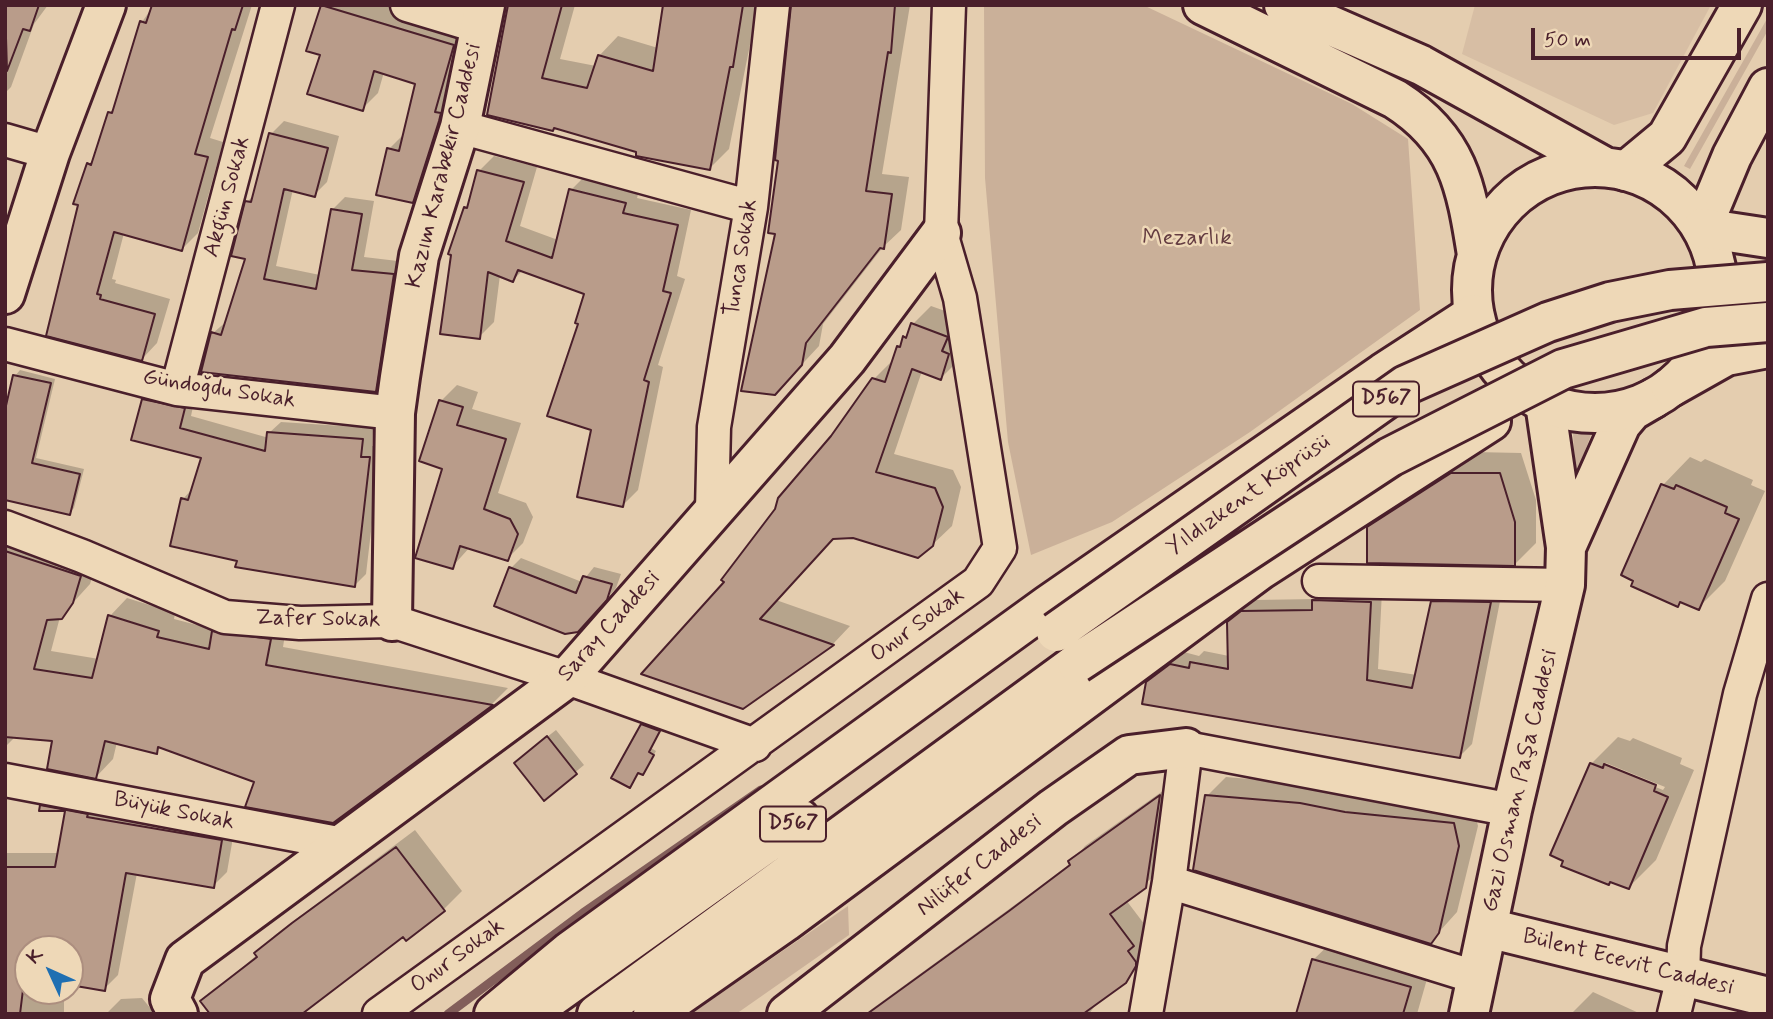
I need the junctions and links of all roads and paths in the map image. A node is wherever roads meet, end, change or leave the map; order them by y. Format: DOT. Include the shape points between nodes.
graph roads {
  1 [pos="106,5"];
  2 [pos="278,5"];
  3 [pos="407,5"];
  4 [pos="773,5"];
  5 [pos="949,5"];
  6 [pos="1203,5"];
  7 [pos="1284,5"];
  8 [pos="1742,5"];
  9 [pos="482,16"];
  10 [pos="1768,88"];
  11 [pos="460,127"];
  12 [pos="5,140"];
  13 [pos="50,153"];
  14 [pos="1615,169"];
  15 [pos="751,207"];
  16 [pos="1702,228"];
  17 [pos="941,233"];
  18 [pos="1768,238"];
  19 [pos="1478,255"];
  20 [pos="1768,282"];
  21 [pos="5,294"];
  22 [pos="1474,314"];
  23 [pos="1768,323"];
  24 [pos="5,344"];
  25 [pos="1768,348"];
  26 [pos="177,389"];
  27 [pos="1662,392"];
  28 [pos="1538,399"];
  29 [pos="395,413"];
  30 [pos="712,510"];
  31 [pos="5,527"];
  32 [pos="1566,547"];
  33 [pos="1319,581"];
  34 [pos="1565,585"];
  35 [pos="1768,599"];
  36 [pos="392,621"];
  37 [pos="1067,648"];
  38 [pos="567,678"];
  39 [pos="755,745"];
  40 [pos="1186,748"];
  41 [pos="5,780"];
  42 [pos="1512,810"];
  43 [pos="343,844"];
  44 [pos="1169,882"];
  45 [pos="1488,928"];
  46 [pos="1683,977"];
  47 [pos="1472,996"];
  48 [pos="1768,998"];
  49 [pos="1144,1012"];
  50 [pos="178,1014"];
  51 [pos="379,1014"];
  52 [pos="495,1014"];
  53 [pos="529,1014"];
  54 [pos="597,1014"];
  55 [pos="653,1014"];
  56 [pos="787,1014"];
  57 [pos="1674,1014"];
  1 -- 13 [label="main road"];
  2 -- 26 [label="street, Akgün Sokak"];
  3 -- 9 [label="street"];
  4 -- 15 [label="street, Tunca Sokak"];
  5 -- 17 [label="street, Onur Sokak"];
  6 -- 19 [label="main road" via="1419,114 1436,131 1459,169"];
  7 -- 14 [label="main road" via="1421,65"];
  8 -- 14 [label="main road" via="1667,137"];
  9 -- 11 [label="main road, Kazım Karabekir Caddesi"];
  10 -- 16 [label="main road" via="1732,156"];
  11 -- 15 [label="street"];
  11 -- 29 [label="main road, Kazım Karabekir Caddesi" via="419,256"];
  12 -- 13 [label="street"];
  13 -- 21 [label="main road"];
  14 -- 16 [label="main road" via="1670,192"];
  14 -- 19 [label="main road" via="1563,171 1526,189 1496,218"];
  15 -- 30 [label="street, Tunca Sokak" via="714,427"];
  16 -- 18 [label="main road"];
  16 -- 27 [label="main road" via="1716,270 1716,314 1700,354"];
  17 -- 30 [label="main road, Saray Caddesi" via="847,359"];
  17 -- 39 [label="street, Onur Sokak" via="960,299 1000,548 978,582"];
  19 -- 22 [label="main road" via="1473,274"];
  20 -- 37 [label="main road, Yıldızkent Köprüsü / D567, bridge" via="1670,290 1610,302 1548,322 1406,385"];
  22 -- 28 [label="main road" via="1495,361"];
  22 -- 52 [label="main road" via="1048,605 570,951"];
  23 -- 37 [label="main road, Yıldızkent Köprüsü / D567, bridge" via="1706,327 1563,369 1390,457"];
  24 -- 26 [label="street, Gündoğdu Sokak"];
  25 -- 27 [label="main road" via="1726,356"];
  26 -- 29 [label="street, Gündoğdu Sokak"];
  27 -- 28 [label="main road" via="1637,405 1602,412 1575,411"];
  27 -- 32 [label="main road, Gazi Osman Paşa Caddesi" via="1620,424"];
  28 -- 32 [label="main road, Gazi Osman Paşa Caddesi"];
  28 -- 55 [label="main road" via="1260,570 785,922"];
  29 -- 36 [label="main road, Kazım Karabekir Caddesi"];
  30 -- 38 [label="main road, Saray Caddesi"];
  31 -- 36 [label="street, Zafer Sokak" via="225,617 300,623"];
  32 -- 34 [label="main road, Gazi Osman Paşa Caddesi"];
  33 -- 34 [label="street"];
  34 -- 42 [label="main road, Gazi Osman Paşa Caddesi"];
  35 -- 46 [label="street" via="1740,694 1684,946"];
  36 -- 38 [label="street, Zafer Sokak"];
  37 -- 53 [label="main road, D567"];
  37 -- 54 [label="main road, D567"];
  38 -- 39 [label="street, Zafer Sokak"];
  38 -- 43 [label="main road, Saray Caddesi"];
  39 -- 51 [label="street, Onur Sokak"];
  40 -- 42 [label="street"];
  40 -- 44 [label="street"];
  40 -- 56 [label="main road, Nilüfer Caddesi" via="1129,755 1111,767"];
  41 -- 43 [label="street, Büyük Sokak"];
  42 -- 45 [label="main road, Gazi Osman Paşa Caddesi"];
  43 -- 50 [label="main road, Saray Caddesi" via="185,960 170,999"];
  44 -- 47 [label="street"];
  44 -- 49 [label="street"];
  45 -- 46 [label="main road, Bülent Ecevit Caddesi"];
  45 -- 47 [label="main road, Gazi Osman Paşa Caddesi"];
  46 -- 48 [label="main road, Bülent Ecevit Caddesi"];
  46 -- 57 [label="street"];
}
